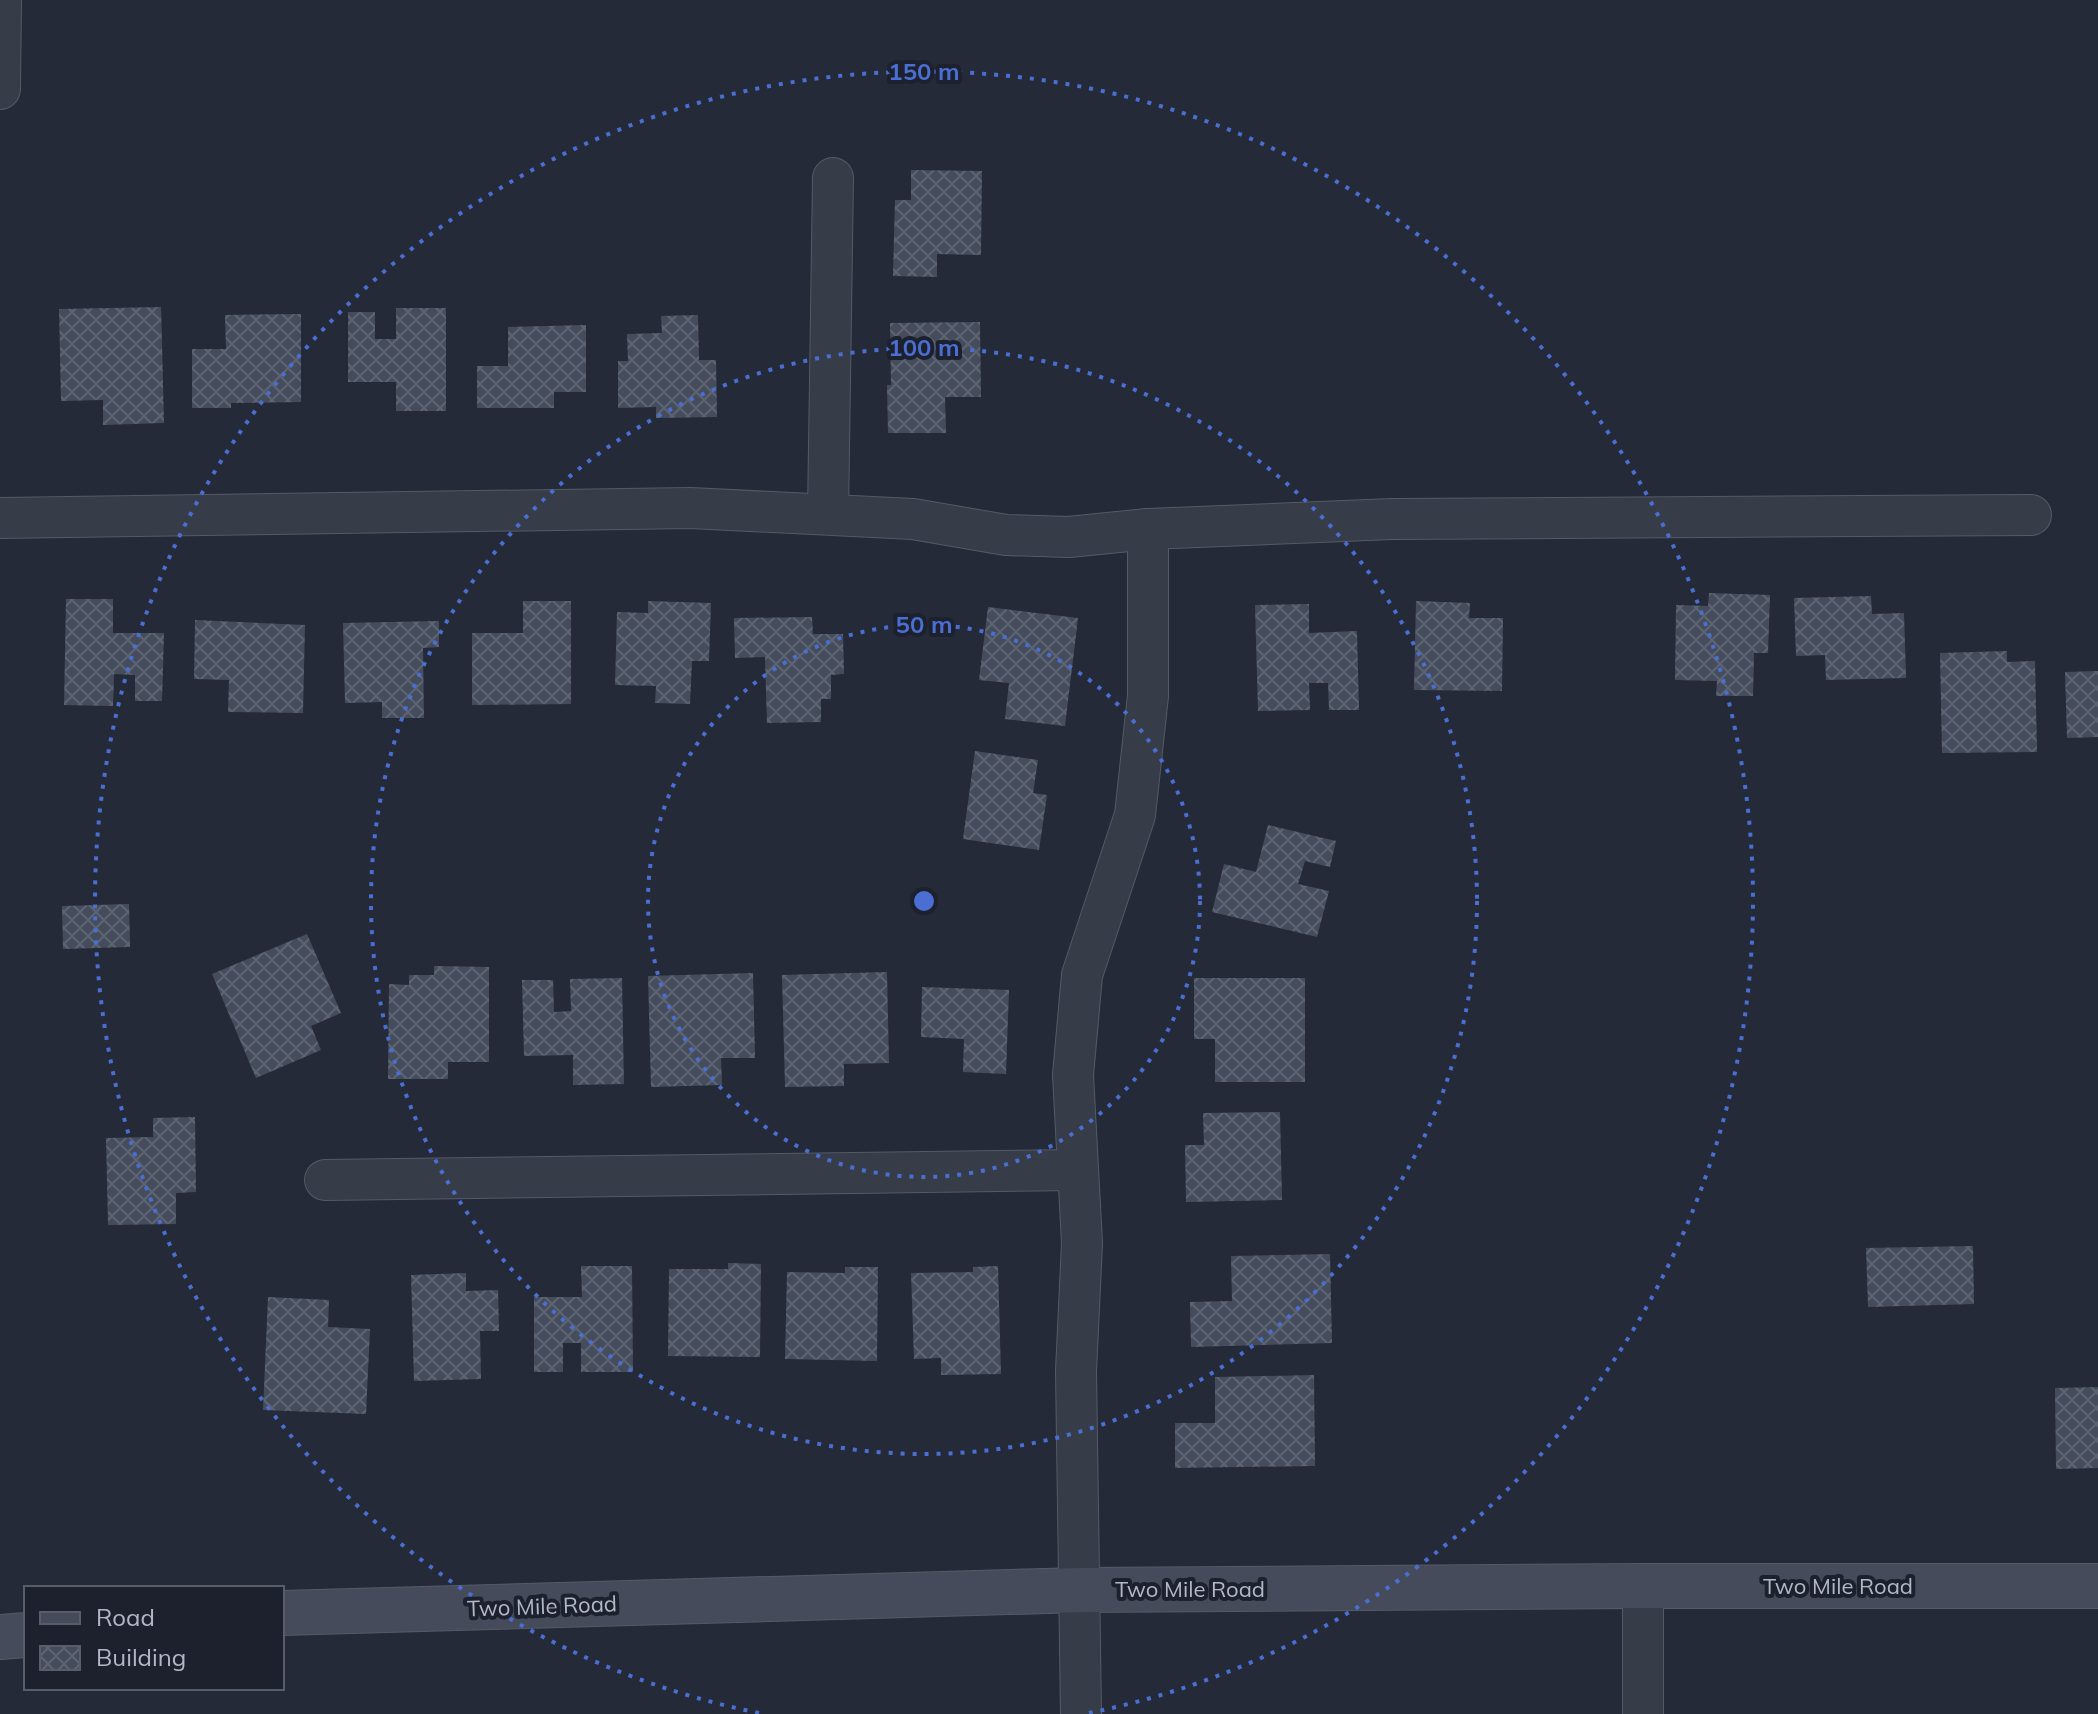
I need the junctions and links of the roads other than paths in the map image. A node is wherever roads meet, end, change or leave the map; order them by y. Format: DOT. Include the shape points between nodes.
graph roads {
  1 [pos="1,0"];
  2 [pos="0,89"];
  3 [pos="833,178"];
  4 [pos="828,514"];
  5 [pos="2031,515"];
  6 [pos="0,518"];
  7 [pos="1148,529"];
  8 [pos="1078,1170"];
  9 [pos="325,1180"];
  10 [pos="1643,1586"];
  11 [pos="2098,1586"];
  12 [pos="1081,1590"];
  13 [pos="284,1613"];
  14 [pos="24,1635"];
  15 [pos="0,1637"];
  16 [pos="1081,1714"];
  17 [pos="1643,1714"];
  1 -- 2 [label="street"];
  3 -- 4 [label="street"];
  4 -- 6 [label="street" via="690,508"];
  4 -- 7 [label="street" via="913,519 1006,535 1069,537"];
  5 -- 7 [label="street" via="1392,519"];
  7 -- 8 [label="street" via="1148,696 1135,815 1082,975 1073,1075"];
  8 -- 9 [label="street"];
  8 -- 12 [label="street"];
  10 -- 11 [label="street, Two Mile Road"];
  10 -- 12 [label="street, Two Mile Road"];
  10 -- 17 [label="street"];
  12 -- 13 [label="street, Two Mile Road"];
  12 -- 16 [label="street"];
  14 -- 15 [label="street"];
}
